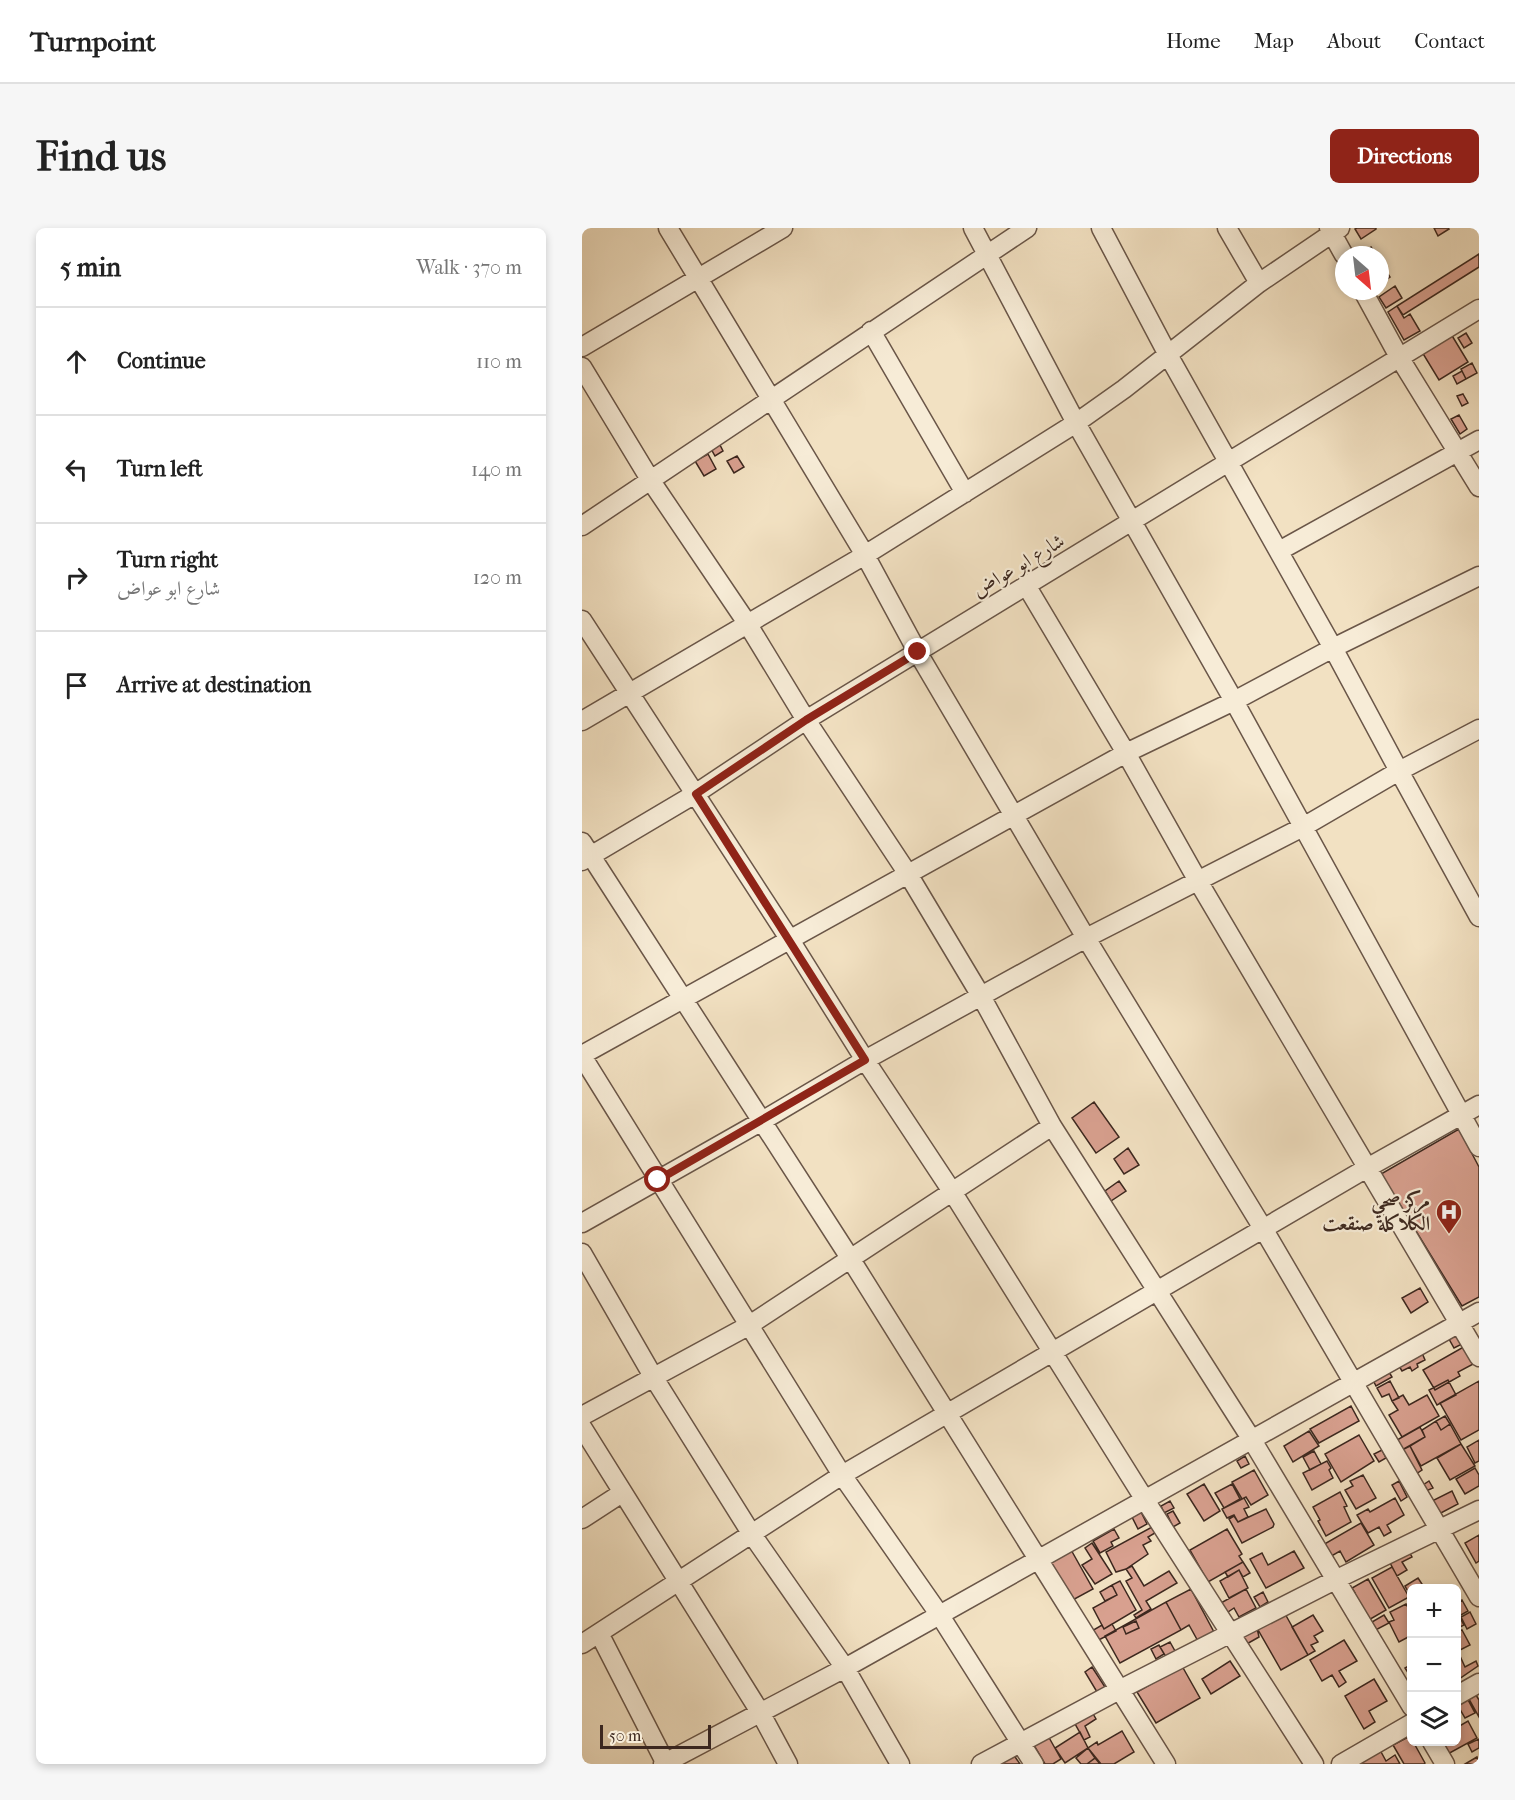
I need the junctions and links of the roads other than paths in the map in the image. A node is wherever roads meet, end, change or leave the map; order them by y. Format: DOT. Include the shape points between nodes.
graph roads {
  1 [pos="668,228"];
  2 [pos="783,228"];
  3 [pos="973,228"];
  4 [pos="1028,228"];
  5 [pos="1101,228"];
  6 [pos="1227,228"];
  7 [pos="1334,230"];
  8 [pos="1340,246"];
  9 [pos="988,255"];
  10 [pos="697,279"];
  11 [pos="1259,283"];
  12 [pos="1368,300"];
  13 [pos="1479,309"];
  14 [pos="871,331"];
  15 [pos="582,347"];
  16 [pos="1167,353"];
  17 [pos="1399,357"];
  18 [pos="582,367"];
  19 [pos="771,400"];
  20 [pos="1076,423"];
  21 [pos="1479,440"];
  22 [pos="1458,451"];
  23 [pos="1228,462"];
  24 [pos="651,481"];
  25 [pos="1479,487"];
  26 [pos="965,493"];
  27 [pos="1133,522"];
  28 [pos="582,525"];
  29 [pos="1279,551"];
  30 [pos="865,555"];
  31 [pos="1479,576"];
  32 [pos="1026,585"];
  33 [pos="582,620"];
  34 [pos="747,623"];
  35 [pos="1334,648"];
  36 [pos="918,652"];
  37 [pos="630,694"];
  38 [pos="1234,701"];
  39 [pos="806,720"];
  40 [pos="582,721"];
  41 [pos="1479,729"];
  42 [pos="1126,753"];
  43 [pos="1399,771"];
  44 [pos="696,794"];
  45 [pos="1013,814"];
  46 [pos="1303,827"];
  47 [pos="585,853"];
  48 [pos="908,874"];
  49 [pos="1198,881"];
  50 [pos="1479,916"];
  51 [pos="1086,938"];
  52 [pos="790,940"];
  53 [pos="981,996"];
  54 [pos="683,999"];
  55 [pos="582,1055"];
  56 [pos="865,1060"];
  57 [pos="1479,1105"];
  58 [pos="1461,1115"];
  59 [pos="762,1121"];
  60 [pos="1052,1126"];
  61 [pos="1479,1147"];
  62 [pos="1367,1168"];
  63 [pos="658,1180"];
  64 [pos="953,1193"];
  65 [pos="582,1223"];
  66 [pos="1264,1230"];
  67 [pos="582,1253"];
  68 [pos="850,1258"];
  69 [pos="1158,1292"];
  70 [pos="1479,1312"];
  71 [pos="1458,1322"];
  72 [pos="748,1326"];
  73 [pos="1053,1353"];
  74 [pos="1479,1357"];
  75 [pos="654,1378"];
  76 [pos="1354,1383"];
  77 [pos="947,1414"];
  78 [pos="582,1416"];
  79 [pos="582,1427"];
  80 [pos="1252,1440"];
  81 [pos="842,1475"];
  82 [pos="622,1493"];
  83 [pos="1145,1500"];
  84 [pos="1479,1510"];
  85 [pos="582,1519"];
  86 [pos="1440,1530"];
  87 [pos="751,1533"];
  88 [pos="1038,1559"];
  89 [pos="1335,1580"];
  90 [pos="678,1583"];
  91 [pos="1479,1598"];
  92 [pos="939,1614"];
  93 [pos="599,1633"];
  94 [pos="1230,1634"];
  95 [pos="582,1644"];
  96 [pos="845,1668"];
  97 [pos="1479,1683"];
  98 [pos="1119,1690"];
  99 [pos="1461,1693"];
  100 [pos="1407,1699"];
  101 [pos="760,1712"];
  102 [pos="1407,1726"];
  103 [pos="1019,1743"];
  104 [pos="1434,1746"];
  105 [pos="1351,1762"];
  106 [pos="665,1764"];
  107 [pos="788,1764"];
  108 [pos="900,1764"];
  109 [pos="981,1764"];
  110 [pos="1034,1764"];
  111 [pos="1166,1764"];
  112 [pos="1314,1764"];
  113 [pos="1445,1764"];
  1 -- 10 [label="street"];
  2 -- 10 [label="street"];
  3 -- 9 [label="street"];
  4 -- 9 [label="street"];
  5 -- 16 [label="street"];
  6 -- 11 [label="street"];
  7 -- 8 [label="street"];
  7 -- 11 [label="street"];
  9 -- 14 [label="street"];
  9 -- 20 [label="street"];
  10 -- 15 [label="street"];
  10 -- 19 [label="street"];
  11 -- 16 [label="street"];
  12 -- 17 [label="street"];
  13 -- 17 [label="street, شارع ابو عواض"];
  14 -- 19 [label="street"];
  14 -- 26 [label="street"];
  16 -- 20 [label="street"];
  16 -- 23 [label="street"];
  17 -- 22 [label="street"];
  17 -- 23 [label="street, شارع ابو عواض"];
  18 -- 24 [label="street"];
  19 -- 24 [label="street"];
  19 -- 30 [label="street"];
  20 -- 26 [label="street"];
  20 -- 27 [label="street"];
  21 -- 22 [label="street"];
  22 -- 25 [label="street"];
  22 -- 29 [label="street"];
  23 -- 27 [label="street, شارع ابو عواض"];
  23 -- 29 [label="street"];
  24 -- 28 [label="street"];
  24 -- 34 [label="street"];
  26 -- 30 [label="street"];
  27 -- 32 [label="street, شارع ابو عواض"];
  27 -- 38 [label="street"];
  29 -- 35 [label="street"];
  30 -- 34 [label="street"];
  30 -- 36 [label="street"];
  31 -- 35 [label="street"];
  32 -- 36 [label="street, شارع ابو عواض"];
  32 -- 42 [label="street"];
  33 -- 37 [label="street"];
  34 -- 37 [label="street"];
  34 -- 39 [label="street"];
  35 -- 38 [label="street"];
  35 -- 43 [label="street"];
  36 -- 39 [label="street, شارع ابو عواض"];
  36 -- 45 [label="street"];
  37 -- 40 [label="street"];
  37 -- 44 [label="street"];
  38 -- 42 [label="street"];
  38 -- 46 [label="street"];
  39 -- 44 [label="street, شارع ابو عواض"];
  39 -- 48 [label="street"];
  41 -- 43 [label="street"];
  42 -- 45 [label="street"];
  42 -- 49 [label="street"];
  43 -- 46 [label="street"];
  43 -- 50 [label="street"];
  44 -- 47 [label="street, شارع ابو عواض"];
  44 -- 52 [label="street"];
  45 -- 48 [label="street"];
  45 -- 51 [label="street"];
  46 -- 49 [label="street"];
  46 -- 58 [label="street"];
  47 -- 54 [label="street"];
  48 -- 52 [label="street"];
  48 -- 53 [label="street"];
  49 -- 51 [label="street"];
  49 -- 62 [label="street"];
  51 -- 53 [label="street"];
  51 -- 66 [label="street"];
  52 -- 54 [label="street"];
  52 -- 56 [label="street"];
  53 -- 56 [label="street"];
  53 -- 60 [label="street"];
  54 -- 55 [label="street"];
  54 -- 59 [label="street"];
  55 -- 63 [label="street"];
  56 -- 59 [label="street"];
  56 -- 64 [label="street"];
  57 -- 58 [label="street"];
  58 -- 61 [label="street"];
  58 -- 62 [label="street"];
  59 -- 63 [label="street"];
  59 -- 68 [label="street"];
  60 -- 64 [label="street"];
  60 -- 69 [label="street"];
  62 -- 66 [label="street"];
  62 -- 71 [label="street"];
  63 -- 65 [label="street"];
  63 -- 72 [label="street"];
  64 -- 68 [label="street"];
  64 -- 73 [label="street"];
  66 -- 69 [label="street"];
  66 -- 76 [label="street"];
  67 -- 75 [label="street"];
  68 -- 72 [label="street"];
  68 -- 77 [label="street"];
  69 -- 73 [label="street"];
  69 -- 80 [label="street"];
  70 -- 71 [label="street"];
  71 -- 74 [label="street"];
  71 -- 76 [label="street"];
  72 -- 75 [label="street"];
  72 -- 81 [label="street"];
  73 -- 77 [label="street"];
  73 -- 83 [label="street"];
  75 -- 78 [label="street"];
  75 -- 87 [label="street"];
  76 -- 80 [label="street"];
  76 -- 86 [label="street"];
  77 -- 81 [label="street"];
  77 -- 88 [label="street"];
  79 -- 82 [label="street"];
  80 -- 83 [label="street"];
  80 -- 89 [label="street"];
  81 -- 87 [label="street"];
  81 -- 92 [label="street"];
  82 -- 85 [label="street"];
  82 -- 90 [label="street"];
  83 -- 88 [label="street"];
  83 -- 94 [label="street"];
  84 -- 86 [label="street"];
  86 -- 89 [label="street"];
  86 -- 91 [label="street"];
  87 -- 90 [label="street"];
  87 -- 96 [label="street"];
  88 -- 92 [label="street"];
  88 -- 98 [label="street"];
  89 -- 94 [label="street"];
  89 -- 100 [label="street"];
  90 -- 93 [label="street"];
  90 -- 101 [label="street"];
  92 -- 96 [label="street"];
  92 -- 103 [label="street"];
  93 -- 95 [label="street"];
  93 -- 106 [label="street"];
  94 -- 98 [label="street"];
  94 -- 112 [label="street"];
  96 -- 101 [label="street"];
  96 -- 108 [label="street"];
  97 -- 99 [label="street"];
  98 -- 103 [label="street"];
  98 -- 111 [label="street"];
  101 -- 106 [label="street"];
  101 -- 107 [label="street"];
  102 -- 105 [label="street"];
  103 -- 109 [label="street"];
  103 -- 110 [label="street"];
  104 -- 113 [label="street"];
}
